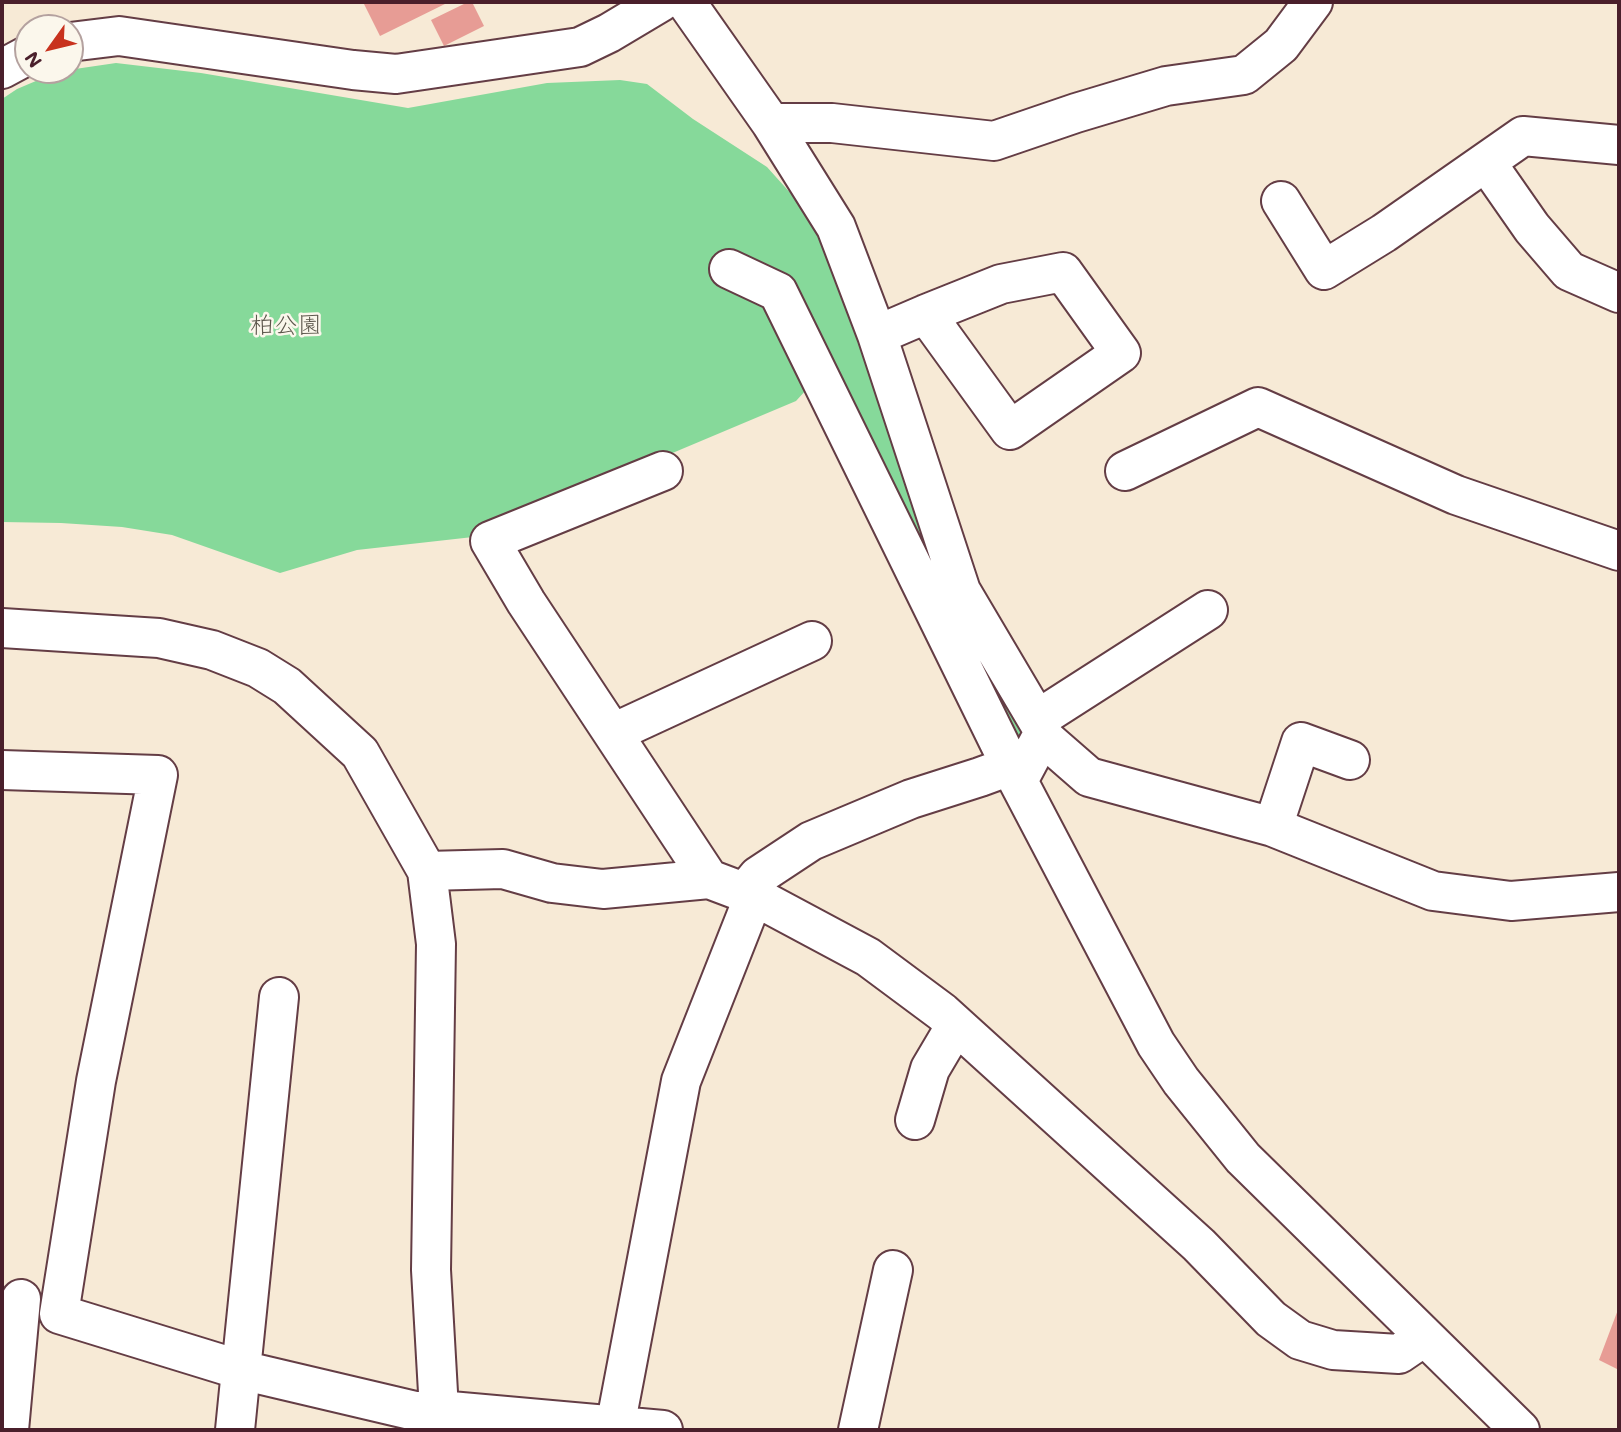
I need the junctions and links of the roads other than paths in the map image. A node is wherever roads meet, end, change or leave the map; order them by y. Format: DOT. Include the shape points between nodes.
graph roads {
  1 [pos="661,2"];
  2 [pos="687,2"];
  3 [pos="1313,2"];
  4 [pos="84,40"];
  5 [pos="771,123"];
  6 [pos="1619,145"];
  7 [pos="1486,162"];
  8 [pos="1281,201"];
  9 [pos="729,269"];
  10 [pos="1619,293"];
  11 [pos="926,314"];
  12 [pos="877,335"];
  13 [pos="663,471"];
  14 [pos="1125,471"];
  15 [pos="1619,551"];
  16 [pos="1208,610"];
  17 [pos="2,628"];
  18 [pos="812,641"];
  19 [pos="1040,727"];
  20 [pos="613,733"];
  21 [pos="1350,760"];
  22 [pos="2,770"];
  23 [pos="1014,773"];
  24 [pos="1273,827"];
  25 [pos="427,871"];
  26 [pos="709,879"];
  27 [pos="1619,892"];
  28 [pos="749,895"];
  29 [pos="279,997"];
  30 [pos="956,1025"];
  31 [pos="915,1120"];
  32 [pos="892,1270"];
  33 [pos="11,1296"];
  34 [pos="58,1314"];
  35 [pos="1424,1336"];
  36 [pos="241,1370"];
  37 [pos="439,1410"];
  38 [pos="615,1427"];
  39 [pos="9,1430"];
  40 [pos="235,1430"];
  41 [pos="663,1430"];
  42 [pos="859,1430"];
  43 [pos="1520,1430"];
  1 -- 4 [label="street" via="580,47 396,74 119,36"];
  2 -- 5 [label="street"];
  3 -- 5 [label="street" via="1281,45 1244,75 1166,86 994,141 832,123"];
  5 -- 12 [label="street" via="836,228"];
  6 -- 7 [label="street" via="1524,136"];
  7 -- 8 [label="street" via="1324,270"];
  7 -- 10 [label="street" via="1569,271"];
  9 -- 23 [label="street" via="778,292"];
  11 -- 11 [label="street" via="1001,284 1063,272 1121,353 1010,430"];
  11 -- 12 [label="street"];
  12 -- 19 [label="street" via="961,591"];
  13 -- 20 [label="street" via="491,541"];
  14 -- 15 [label="street" via="1258,407 1457,495"];
  16 -- 19 [label="street"];
  17 -- 25 [label="street" via="159,638 212,650 258,668 288,686 360,753"];
  18 -- 20 [label="street"];
  19 -- 23 [label="street"];
  19 -- 24 [label="street" via="1089,778"];
  20 -- 26 [label="street"];
  21 -- 24 [label="street" via="1301,742"];
  22 -- 34 [label="street" via="158,775 96,1081"];
  23 -- 28 [label="street" via="980,777 911,799 811,841 758,876"];
  23 -- 35 [label="street" via="1133,1003 1181,1082 1243,1158"];
  24 -- 27 [label="street" via="1433,891 1511,901"];
  25 -- 26 [label="street" via="503,869 552,883 603,889"];
  25 -- 37 [label="street" via="436,944 431,1270"];
  26 -- 28 [label="street"];
  28 -- 30 [label="street" via="868,957"];
  28 -- 38 [label="street" via="681,1081"];
  29 -- 36 [label="street"];
  30 -- 31 [label="street" via="930,1069"];
  30 -- 35 [label="street" via="1199,1245 1271,1320 1300,1340 1333,1350 1399,1354"];
  32 -- 42 [label="street"];
  33 -- 34 [label="street"];
  33 -- 39 [label="street"];
  34 -- 36 [label="street"];
  35 -- 43 [label="street"];
  36 -- 37 [label="street" via="383,1405"];
  36 -- 40 [label="street"];
  37 -- 38 [label="street"];
  38 -- 41 [label="street"];
}
